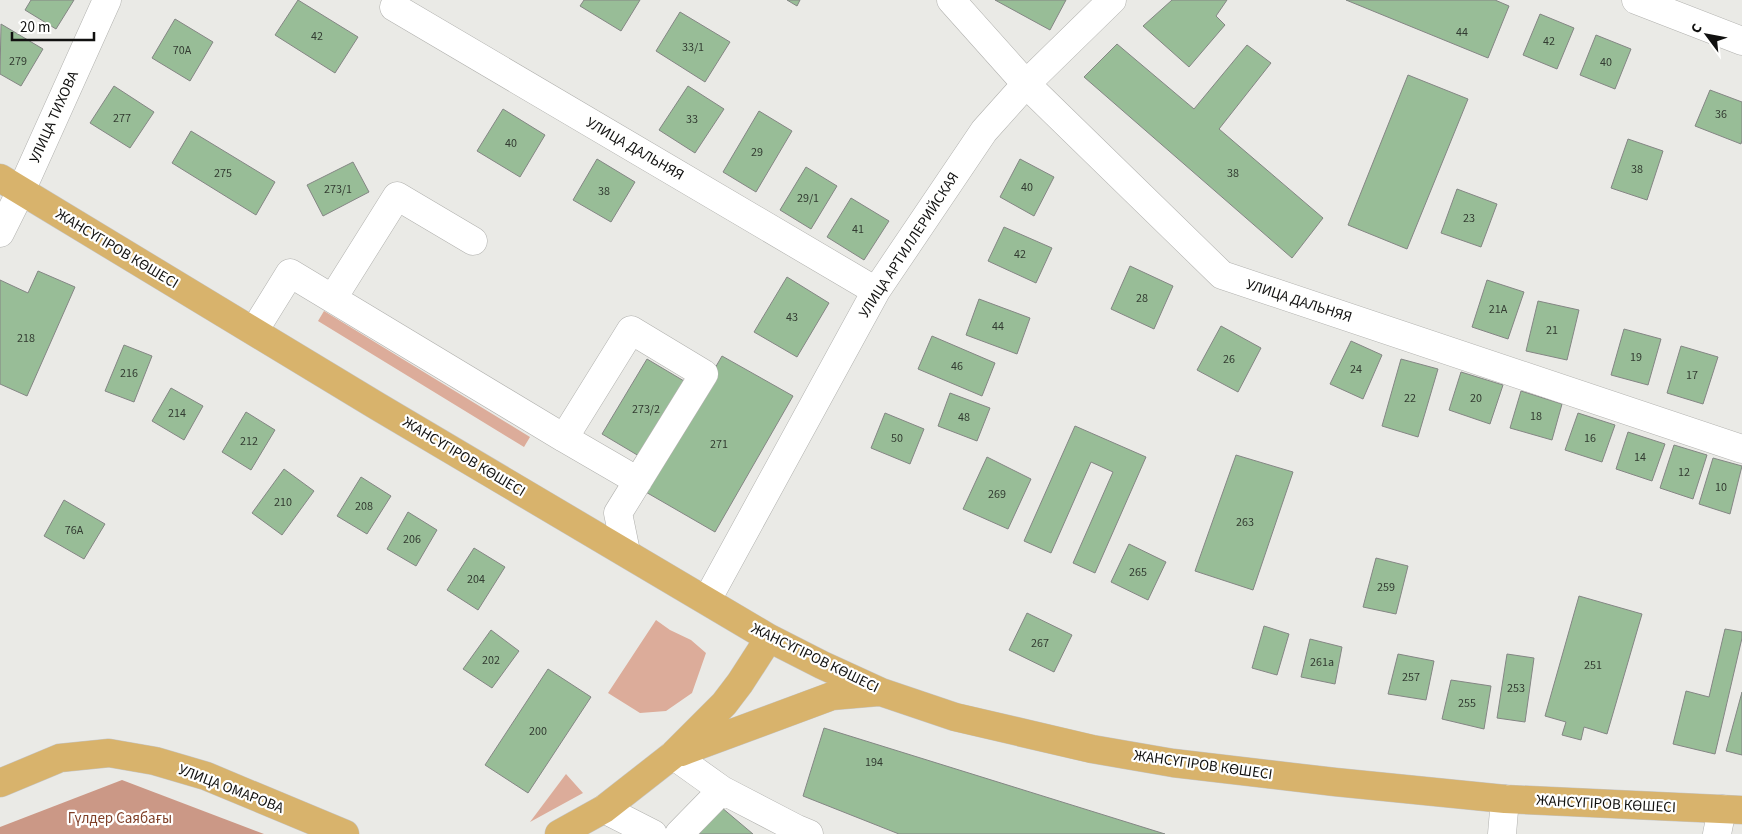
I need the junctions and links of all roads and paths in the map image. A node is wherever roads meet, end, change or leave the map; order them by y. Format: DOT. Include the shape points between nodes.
graph roads {
  1 [pos="107,0"];
  2 [pos="951,0"];
  3 [pos="1112,0"];
  4 [pos="1636,0"];
  5 [pos="394,7"];
  6 [pos="1742,41"];
  7 [pos="1026,84"];
  8 [pos="10,185"];
  9 [pos="0,233"];
  10 [pos="473,241"];
  11 [pos="876,291"];
  12 [pos="332,298"];
  13 [pos="254,331"];
  14 [pos="564,438"];
  15 [pos="1742,449"];
  16 [pos="638,481"];
  17 [pos="626,552"];
  18 [pos="707,600"];
  19 [pos="769,638"];
  20 [pos="882,692"];
  21 [pos="673,755"];
  22 [pos="0,783"];
  23 [pos="722,790"];
  24 [pos="1505,799"];
  25 [pos="604,810"];
  26 [pos="1727,817"];
  27 [pos="345,834"];
  28 [pos="559,834"];
  29 [pos="654,834"];
  30 [pos="679,834"];
  31 [pos="809,834"];
  32 [pos="1502,834"];
  1 -- 8 [label="street, УЛИЦА ТИХОВА"];
  2 -- 7 [label="street, УЛИЦА ДАЛЬНЯЯ"];
  3 -- 7 [label="street, УЛИЦА АРТИЛЛЕРИЙСКАЯ"];
  4 -- 6 [label="street"];
  5 -- 11 [label="street, УЛИЦА ДАЛЬНЯЯ"];
  7 -- 11 [label="street, УЛИЦА АРТИЛЛЕРИЙСКАЯ" via="984,131"];
  7 -- 15 [label="street, УЛИЦА ДАЛЬНЯЯ" via="1222,275"];
  8 -- 9 [label="street, УЛИЦА ТИХОВА"];
  8 -- 13 [label="main road, ЖАНСҮГІРОВ КӨШЕСІ"];
  10 -- 12 [label="street" via="396,196"];
  11 -- 18 [label="street, УЛИЦА АРТИЛЛЕРИЙСКАЯ"];
  12 -- 13 [label="street" via="290,273"];
  12 -- 14 [label="street"];
  13 -- 17 [label="main road, ЖАНСҮГІРОВ КӨШЕСІ"];
  14 -- 16 [label="street"];
  14 -- 16 [label="street" via="632,330 704,374"];
  16 -- 17 [label="street" via="618,513"];
  17 -- 18 [label="main road, ЖАНСҮГІРОВ КӨШЕСІ"];
  18 -- 19 [label="main road, ЖАНСҮГІРОВ КӨШЕСІ"];
  19 -- 20 [label="main road, ЖАНСҮГІРОВ КӨШЕСІ"];
  19 -- 21 [label="main road" via="724,704"];
  20 -- 21 [label="main road" via="832,696"];
  20 -- 24 [label="main road, ЖАНСҮГІРОВ КӨШЕСІ" via="955,717 1164,762"];
  21 -- 23 [label="street"];
  21 -- 25 [label="main road"];
  22 -- 27 [label="main road, УЛИЦА ОМАРОВА" via="60,758 109,753 155,761 206,776"];
  23 -- 30 [label="street"];
  23 -- 31 [label="street"];
  24 -- 26 [label="main road, ЖАНСҮГІРОВ КӨШЕСІ"];
  24 -- 32 [label="street"];
  25 -- 28 [label="main road"];
  25 -- 29 [label="street"];
}
